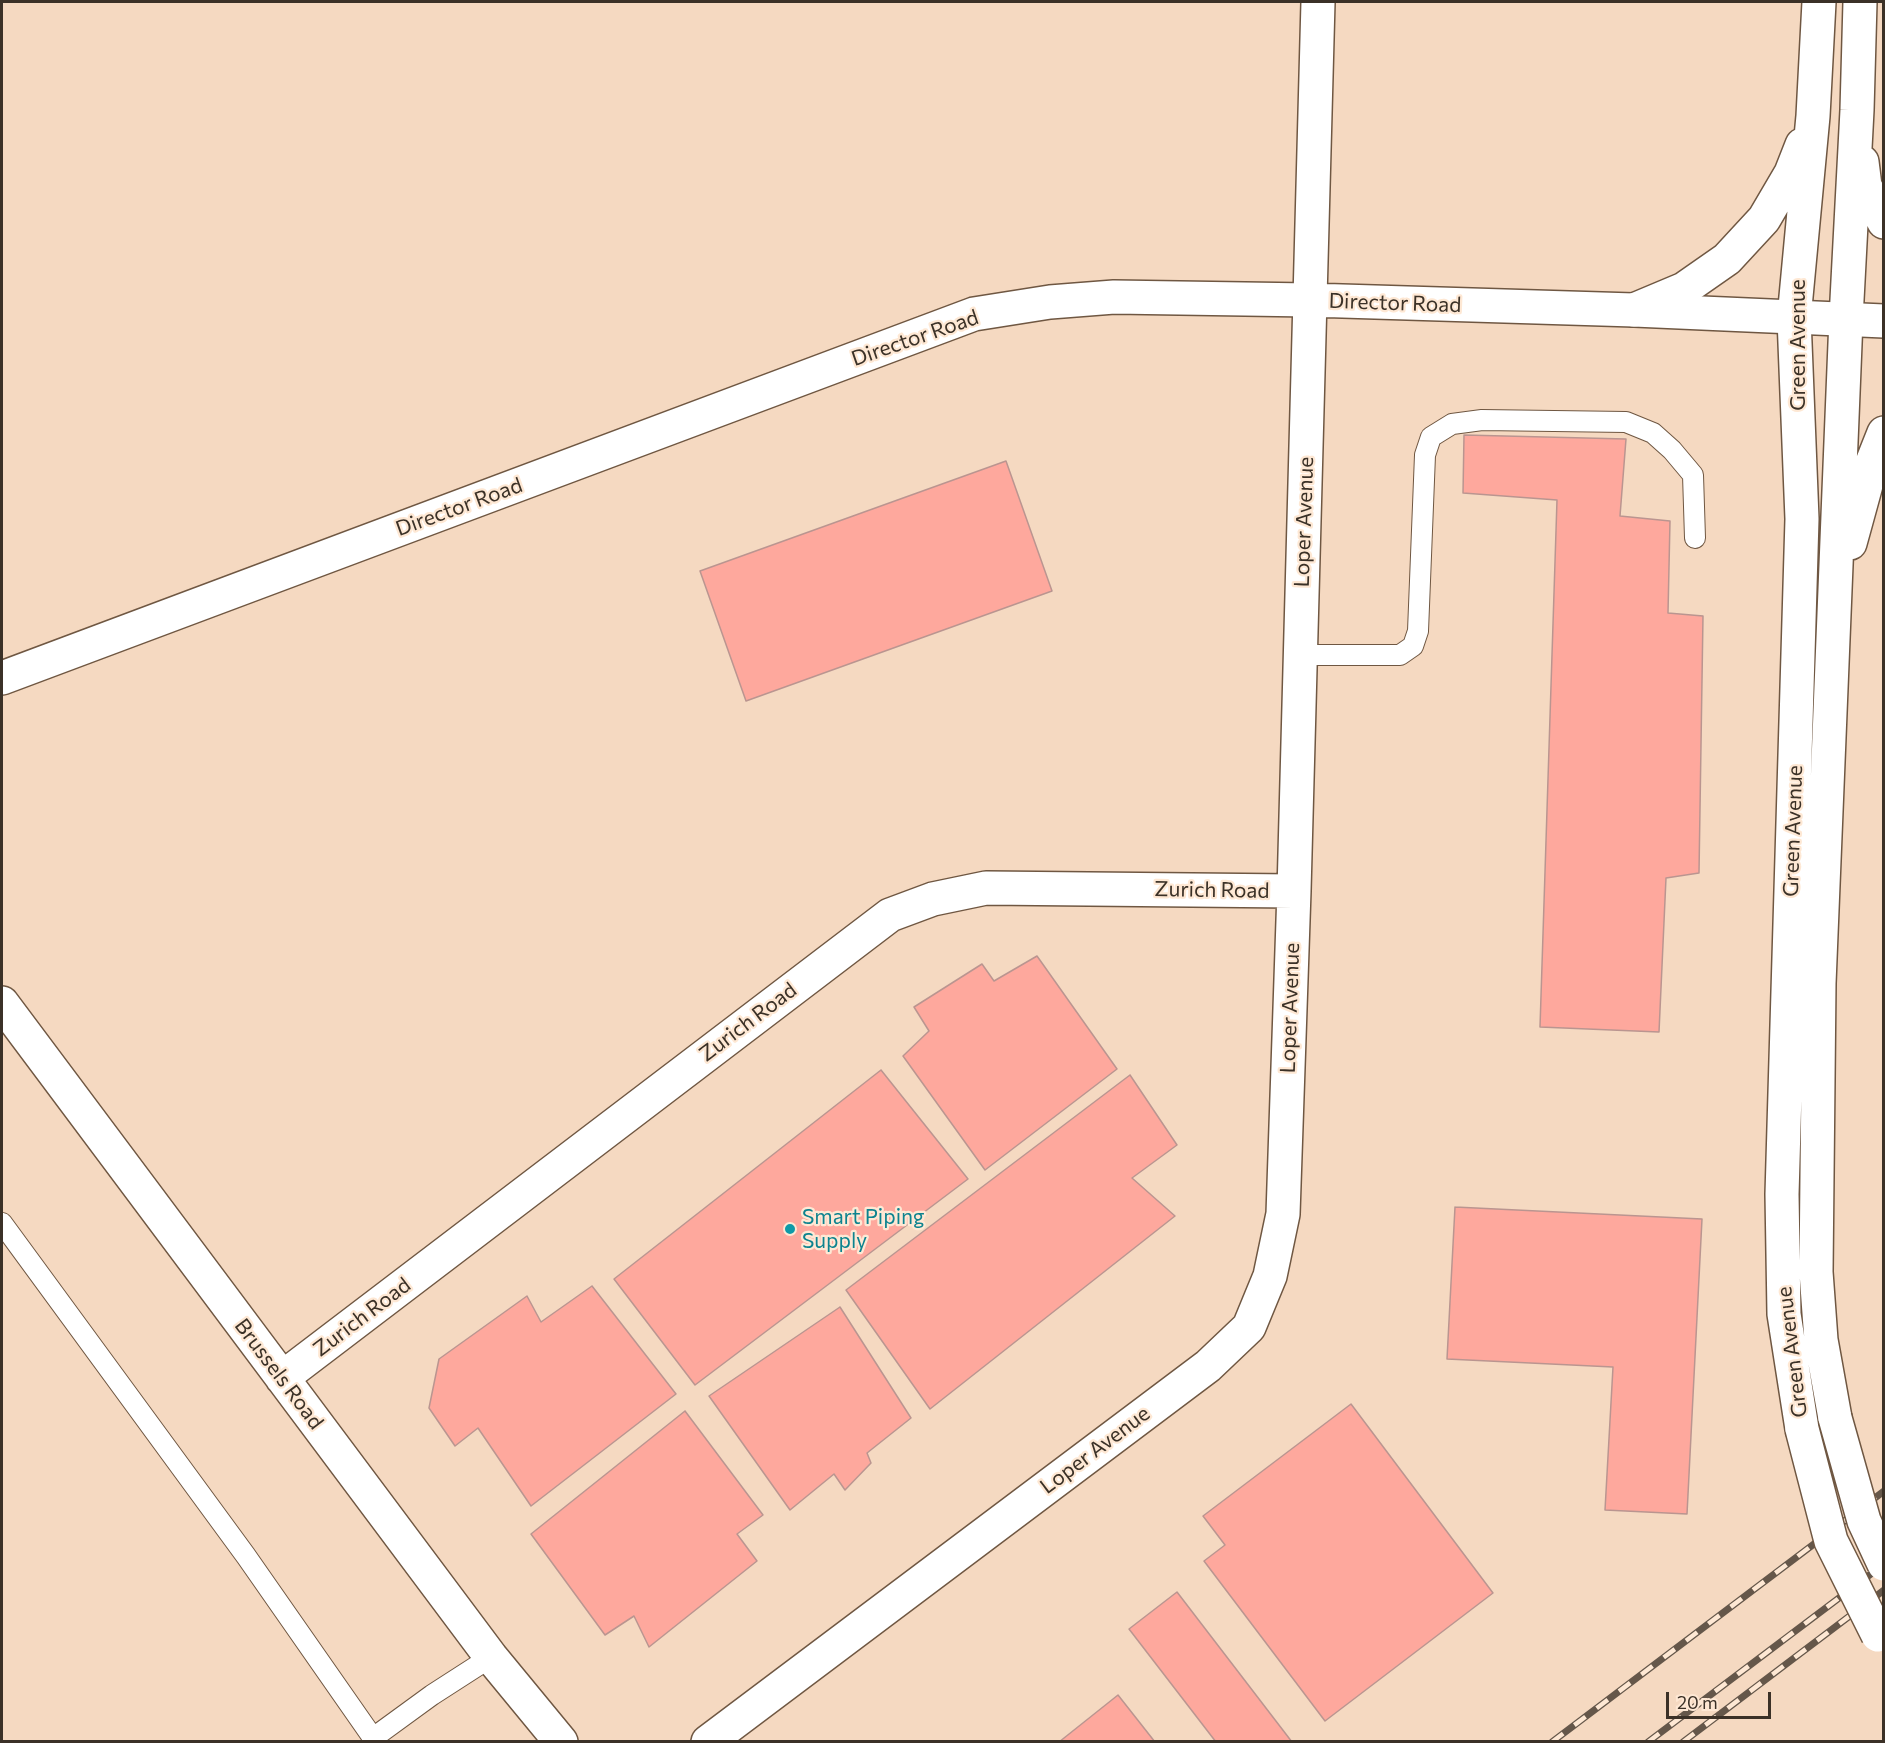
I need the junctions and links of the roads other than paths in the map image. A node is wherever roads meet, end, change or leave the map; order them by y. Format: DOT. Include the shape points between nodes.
graph roads {
  1 [pos="1318,2"];
  2 [pos="1819,2"];
  3 [pos="1860,2"];
  4 [pos="1857,110"];
  5 [pos="1813,116"];
  6 [pos="1884,222"];
  7 [pos="1310,300"];
  8 [pos="1635,310"];
  9 [pos="1794,318"];
  10 [pos="1846,319"];
  11 [pos="1884,321"];
  12 [pos="1884,433"];
  13 [pos="1695,538"];
  14 [pos="1835,595"];
  15 [pos="1300,655"];
  16 [pos="2,678"];
  17 [pos="1294,891"];
  18 [pos="2,1003"];
  19 [pos="2,1223"];
  20 [pos="282,1378"];
  21 [pos="1884,1564"];
  22 [pos="1881,1640"];
  23 [pos="491,1657"];
  24 [pos="373,1740"];
  25 [pos="561,1742"];
  26 [pos="708,1742"];
  1 -- 7 [label="street, Loper Avenue"];
  2 -- 5 [label="street, Green Avenue"];
  3 -- 4 [label="street, Green Avenue"];
  4 -- 6 [label="street" via="1865,186"];
  4 -- 10 [label="street, Green Avenue"];
  5 -- 8 [label="street" via="1791,173 1764,219 1735,251 1684,289"];
  5 -- 9 [label="street, Green Avenue"];
  7 -- 8 [label="street, Director Road"];
  7 -- 15 [label="street, Loper Avenue"];
  7 -- 16 [label="street, Director Road" via="1114,297 974,314"];
  8 -- 9 [label="street, Director Road"];
  9 -- 10 [label="street, Director Road"];
  9 -- 22 [label="street, Green Avenue, bridge" via="1802,519 1782,1194 1784,1314 1802,1429 1831,1541"];
  10 -- 11 [label="street, Director Road"];
  10 -- 14 [label="street, Green Avenue"];
  12 -- 14 [label="street"];
  13 -- 15 [label="lane" via="1693,475 1653,433 1626,422 1482,420 1452,424 1431,437 1425,455 1418,631 1413,646 1400,655"];
  14 -- 21 [label="street, Green Avenue, bridge" via="1819,983 1816,1272 1821,1340 1835,1418 1864,1521"];
  15 -- 17 [label="street, Loper Avenue"];
  17 -- 20 [label="street, Zurich Road" via="986,888 933,899 890,915"];
  17 -- 26 [label="street, Loper Avenue" via="1283,1214 1270,1276 1249,1327 1208,1366"];
  18 -- 20 [label="street, Brussels Road"];
  19 -- 24 [label="lane" via="239,1546"];
  20 -- 23 [label="street, Brussels Road"];
  23 -- 24 [label="lane"];
  23 -- 25 [label="street, Brussels Road"];
}
